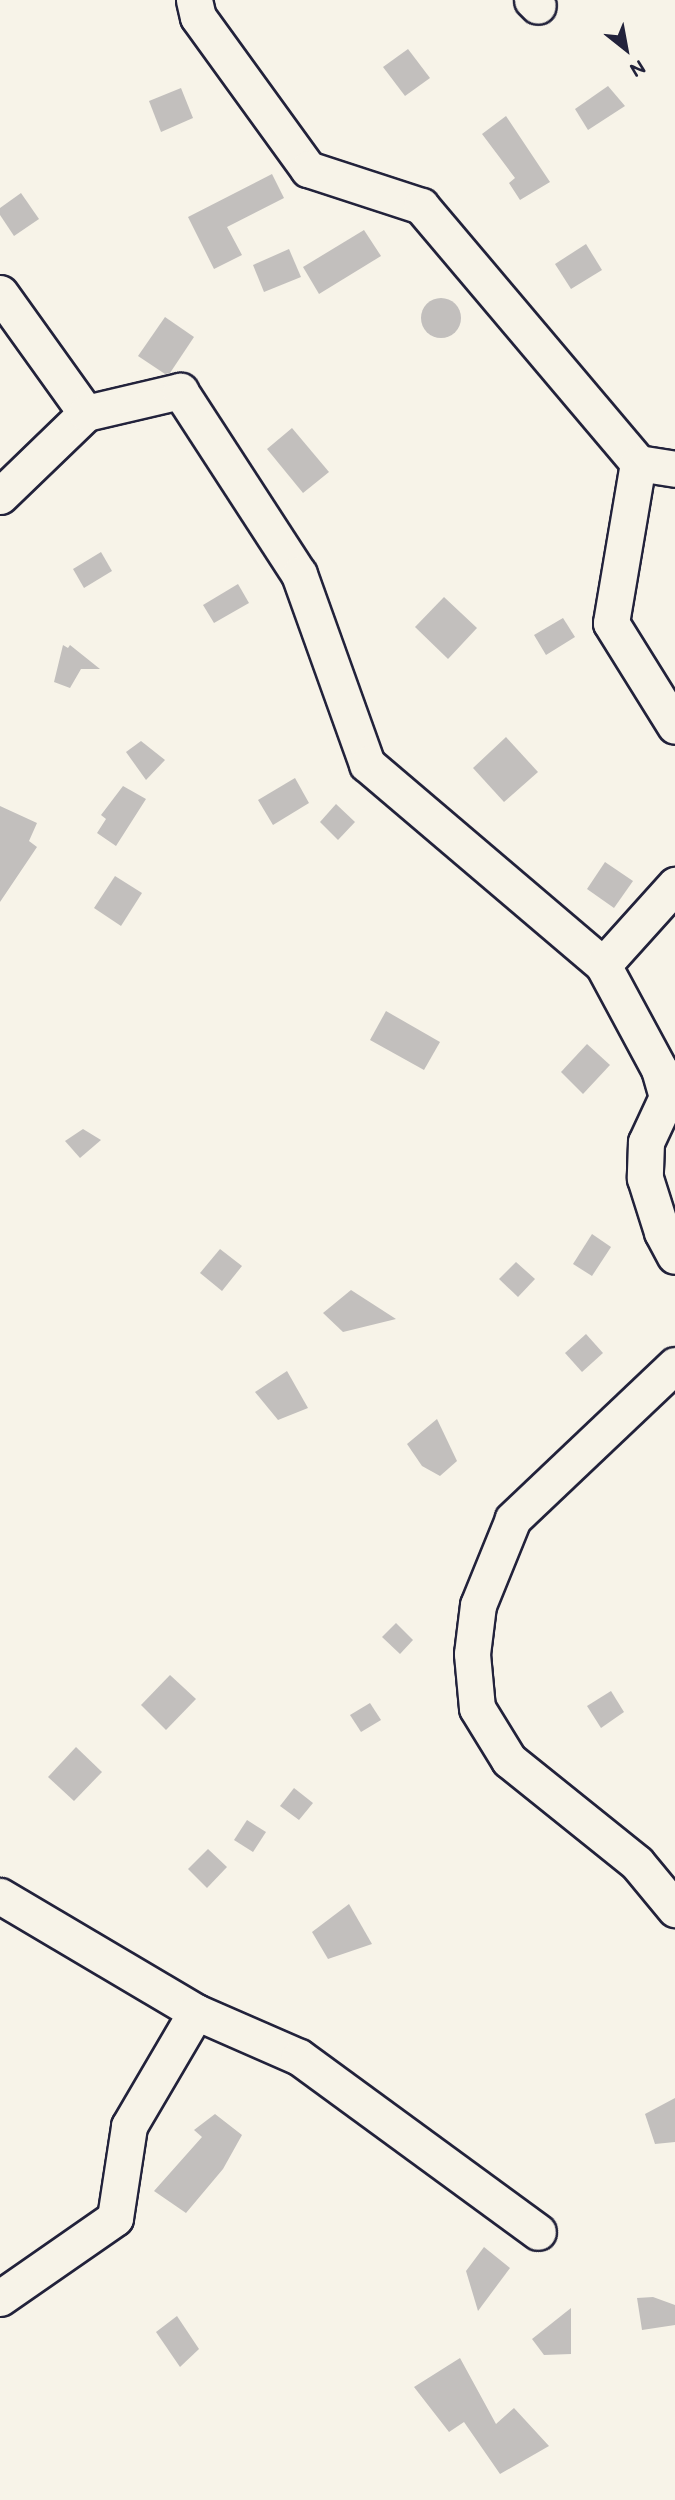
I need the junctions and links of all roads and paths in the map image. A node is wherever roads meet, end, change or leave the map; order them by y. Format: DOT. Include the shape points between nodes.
graph roads {
  1 [pos="194,0"];
  2 [pos="0,293"];
  3 [pos="86,413"];
  4 [pos="638,463"];
  5 [pos="675,469"];
  6 [pos="0,496"];
  7 [pos="675,726"];
  8 [pos="675,885"];
  9 [pos="603,965"];
  10 [pos="667,1071"];
  11 [pos="675,1256"];
  12 [pos="675,1365"];
  13 [pos="0,1896"];
  14 [pos="675,1909"];
  15 [pos="196,2012"];
  16 [pos="538,2232"];
  17 [pos="0,2298"];
  1 -- 4 [label="street" via="198,17 308,169 421,206"];
  2 -- 3 [label="street"];
  3 -- 6 [label="street"];
  3 -- 9 [label="street" via="180,391 299,573 367,764"];
  4 -- 5 [label="street"];
  4 -- 7 [label="street" via="611,623"];
  8 -- 9 [label="street"];
  9 -- 10 [label="street"];
  10 -- 11 [label="street" via="667,1097 646,1142 645,1178 662,1232"];
  12 -- 14 [label="street" via="513,1519 478,1605 472,1654 477,1708 509,1760 637,1863"];
  13 -- 15 [label="street"];
  15 -- 16 [label="street" via="299,2057"];
  15 -- 17 [label="street" via="129,2126 115,2218"];
}
